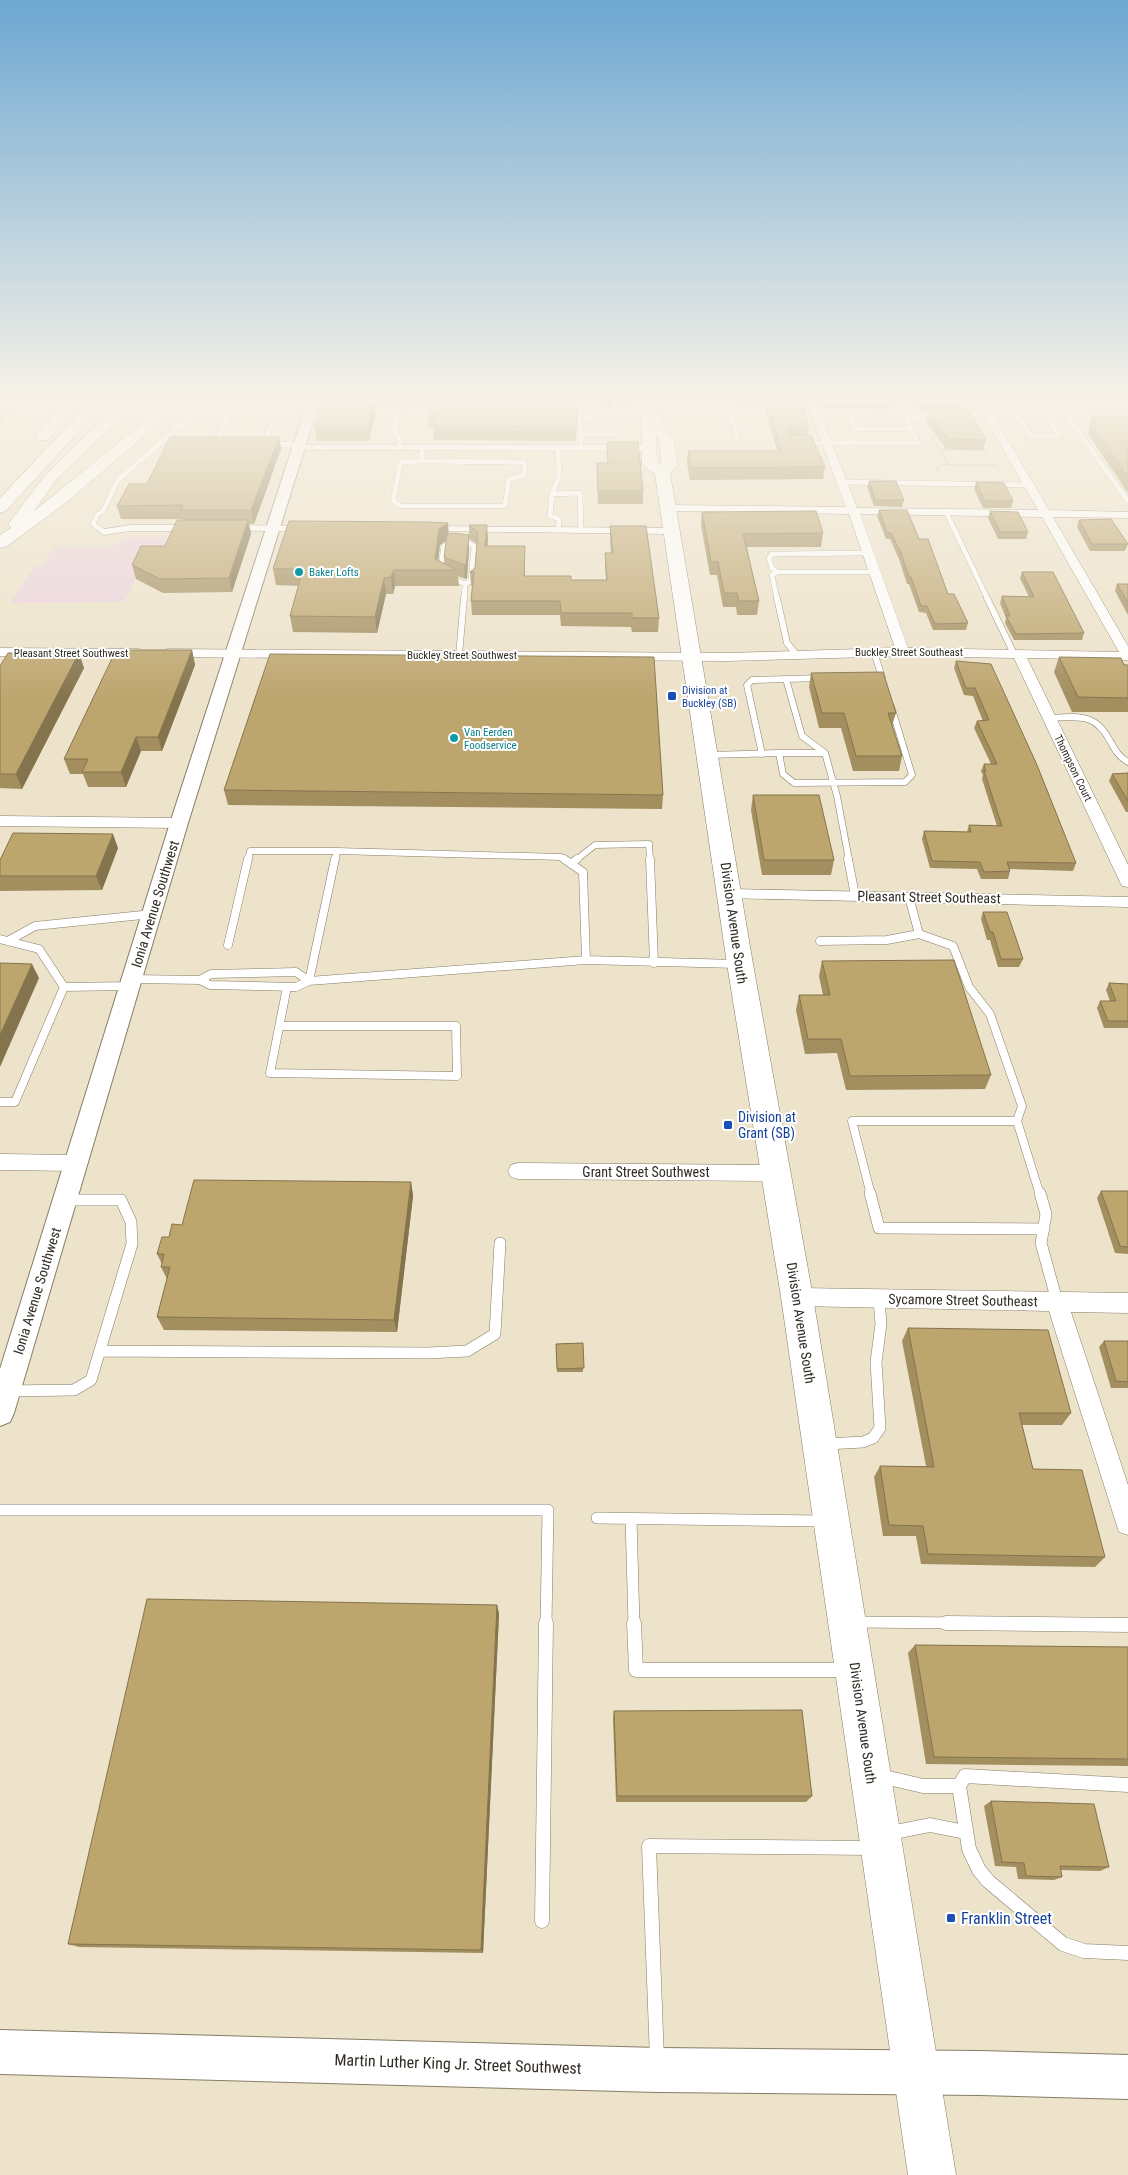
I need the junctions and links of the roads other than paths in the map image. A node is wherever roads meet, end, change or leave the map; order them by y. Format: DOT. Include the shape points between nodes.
graph roads {
  1 [pos="10,498"];
  2 [pos="34,498"];
  3 [pos="44,498"];
  4 [pos="63,498"];
  5 [pos="109,498"];
  6 [pos="282,498"];
  7 [pos="394,498"];
  8 [pos="508,498"];
  9 [pos="552,498"];
  10 [pos="580,498"];
  11 [pos="666,498"];
  12 [pos="848,498"];
  13 [pos="1034,498"];
  14 [pos="0,508"];
  15 [pos="102,511"];
  16 [pos="853,511"];
  17 [pos="946,512"];
  18 [pos="1044,514"];
  19 [pos="1128,515"];
  20 [pos="669,520"];
  21 [pos="272,528"];
  22 [pos="319,529"];
  23 [pos="409,529"];
  24 [pos="558,530"];
  25 [pos="582,530"];
  26 [pos="104,532"];
  27 [pos="3,539"];
  28 [pos="868,553"];
  29 [pos="777,572"];
  30 [pos="875,572"];
  31 [pos="465,584"];
  32 [pos="0,652"];
  33 [pos="874,652"];
  34 [pos="903,652"];
  35 [pos="233,654"];
  36 [pos="796,654"];
  37 [pos="1016,654"];
  38 [pos="458,655"];
  39 [pos="691,656"];
  40 [pos="1128,656"];
  41 [pos="863,677"];
  42 [pos="882,677"];
  43 [pos="834,678"];
  44 [pos="786,679"];
  45 [pos="885,686"];
  46 [pos="888,695"];
  47 [pos="1049,718"];
  48 [pos="779,753"];
  49 [pos="825,753"];
  50 [pos="708,754"];
  51 [pos="762,754"];
  52 [pos="1128,762"];
  53 [pos="834,783"];
  54 [pos="0,821"];
  55 [pos="180,823"];
  56 [pos="337,851"];
  57 [pos="571,864"];
  58 [pos="1128,882"];
  59 [pos="730,894"];
  60 [pos="855,895"];
  61 [pos="908,897"];
  62 [pos="1128,902"];
  63 [pos="152,914"];
  64 [pos="919,934"];
  65 [pos="4,940"];
  66 [pos="820,940"];
  67 [pos="228,945"];
  68 [pos="586,960"];
  69 [pos="654,963"];
  70 [pos="740,964"];
  71 [pos="200,980"];
  72 [pos="309,981"];
  73 [pos="131,982"];
  74 [pos="287,986"];
  75 [pos="64,987"];
  76 [pos="280,1026"];
  77 [pos="0,1102"];
  78 [pos="1017,1121"];
  79 [pos="0,1162"];
  80 [pos="76,1163"];
  81 [pos="518,1171"];
  82 [pos="775,1173"];
  83 [pos="65,1200"];
  84 [pos="1044,1229"];
  85 [pos="500,1243"];
  86 [pos="797,1297"];
  87 [pos="879,1298"];
  88 [pos="1057,1301"];
  89 [pos="1128,1303"];
  90 [pos="100,1351"];
  91 [pos="7,1391"];
  92 [pos="0,1413"];
  93 [pos="820,1444"];
  94 [pos="0,1510"];
  95 [pos="597,1518"];
  96 [pos="631,1518"];
  97 [pos="833,1521"];
  98 [pos="1128,1523"];
  99 [pos="848,1622"];
  100 [pos="1128,1625"];
  101 [pos="856,1670"];
  102 [pos="870,1774"];
  103 [pos="1128,1784"];
  104 [pos="959,1786"];
  105 [pos="966,1832"];
  106 [pos="881,1842"];
  107 [pos="542,1921"];
  108 [pos="1128,1953"];
  109 [pos="0,2052"];
  110 [pos="658,2070"];
  111 [pos="917,2073"];
  112 [pos="1128,2077"];
  113 [pos="932,2175"];
  1 -- 14 [label="main road"];
  2 -- 27 [label="main road"];
  3 -- 27 [label="main road"];
  4 -- 27 [label="main road"];
  5 -- 15 [label="lane"];
  6 -- 21 [label="street, Ionia Avenue Southwest"];
  7 -- 8 [label="lane" via="400,506 505,506"];
  9 -- 24 [label="lane" via="550,516 559,519"];
  10 -- 25 [label="lane"];
  11 -- 20 [label="main road, Division Avenue South"];
  12 -- 16 [label="street"];
  13 -- 18 [label="street"];
  15 -- 26 [label="lane" via="93,524"];
  16 -- 17 [label="street"];
  16 -- 20 [label="street"];
  16 -- 28 [label="street"];
  17 -- 18 [label="street"];
  17 -- 37 [label="lane"];
  18 -- 19 [label="street"];
  18 -- 40 [label="street"];
  20 -- 25 [label="street"];
  20 -- 39 [label="main road, Division Avenue South"];
  21 -- 22 [label="street"];
  21 -- 26 [label="street" via="130,528"];
  21 -- 35 [label="street, Ionia Avenue Southwest"];
  23 -- 24 [label="street"];
  24 -- 25 [label="street"];
  28 -- 29 [label="lane" via="772,554 769,558"];
  28 -- 30 [label="street"];
  29 -- 30 [label="lane"];
  29 -- 36 [label="lane" via="772,575 787,643"];
  30 -- 34 [label="street"];
  31 -- 31 [label="lane" via="471,581 474,546 466,542 452,542 444,546 440,573"];
  31 -- 38 [label="lane"];
  32 -- 35 [label="street, Pleasant Street Southwest"];
  33 -- 34 [label="street, Buckley Street Southeast"];
  33 -- 36 [label="street, Buckley Street Southeast"];
  33 -- 42 [label="lane"];
  34 -- 37 [label="street, Buckley Street Southeast"];
  35 -- 38 [label="street, Buckley Street Southwest"];
  35 -- 55 [label="street, Ionia Avenue Southwest"];
  36 -- 39 [label="street, Buckley Street Southeast"];
  37 -- 40 [label="street, Buckley Street Southeast"];
  37 -- 47 [label="street, Thompson Court"];
  38 -- 39 [label="street, Buckley Street Southwest"];
  39 -- 50 [label="main road, Division Avenue South"];
  41 -- 42 [label="lane"];
  42 -- 45 [label="lane"];
  43 -- 44 [label="lane"];
  44 -- 49 [label="lane" via="802,736"];
  44 -- 51 [label="lane" via="752,680 747,685"];
  46 -- 53 [label="lane" via="912,775 905,782"];
  47 -- 52 [label="lane" via="1094,721 1100,725 1120,758"];
  47 -- 58 [label="street, Thompson Court"];
  48 -- 49 [label="lane"];
  48 -- 51 [label="lane"];
  48 -- 53 [label="lane" via="784,774 794,783"];
  49 -- 53 [label="lane"];
  50 -- 51 [label="lane"];
  50 -- 59 [label="main road, Division Avenue South"];
  53 -- 60 [label="lane"];
  54 -- 55 [label="street"];
  55 -- 63 [label="street, Ionia Avenue Southwest"];
  56 -- 57 [label="lane" via="561,857"];
  56 -- 67 [label="lane" via="250,851"];
  56 -- 72 [label="lane"];
  57 -- 68 [label="lane" via="583,872"];
  57 -- 69 [label="lane" via="595,845 649,844"];
  59 -- 60 [label="street, Pleasant Street Southeast"];
  59 -- 70 [label="main road, Division Avenue South"];
  60 -- 61 [label="street, Pleasant Street Southeast"];
  61 -- 62 [label="street, Pleasant Street Southeast"];
  61 -- 64 [label="lane"];
  63 -- 65 [label="lane" via="36,926"];
  63 -- 73 [label="street, Ionia Avenue Southwest"];
  64 -- 66 [label="lane" via="887,940"];
  64 -- 78 [label="lane" via="953,946 969,987 990,1014 1022,1106"];
  65 -- 75 [label="lane" via="40,949"];
  68 -- 69 [label="lane"];
  68 -- 72 [label="lane"];
  69 -- 70 [label="lane"];
  70 -- 82 [label="main road, Division Avenue South"];
  71 -- 72 [label="lane" via="211,974 296,972"];
  71 -- 73 [label="lane"];
  71 -- 74 [label="lane" via="210,985"];
  72 -- 74 [label="lane" via="296,987"];
  73 -- 75 [label="lane"];
  73 -- 80 [label="street, Ionia Avenue Southwest"];
  74 -- 76 [label="lane"];
  75 -- 77 [label="lane" via="15,1102"];
  76 -- 76 [label="lane" via="270,1073 457,1076 456,1026"];
  78 -- 84 [label="lane" via="1046,1214"];
  78 -- 84 [label="lane" via="852,1121 879,1228"];
  79 -- 80 [label="street"];
  80 -- 83 [label="street, Ionia Avenue Southwest"];
  81 -- 82 [label="street, Grant Street Southwest"];
  82 -- 86 [label="main road, Division Avenue South"];
  83 -- 90 [label="lane" via="121,1200 131,1222 132,1244"];
  83 -- 91 [label="street, Ionia Avenue Southwest"];
  84 -- 88 [label="lane" via="1041,1243"];
  85 -- 90 [label="lane" via="494,1334 467,1351"];
  86 -- 87 [label="street, Sycamore Street Southeast"];
  86 -- 93 [label="main road, Division Avenue South"];
  87 -- 88 [label="street, Sycamore Street Southeast"];
  87 -- 93 [label="lane" via="881,1324 876,1362 880,1428 873,1438 863,1442"];
  88 -- 89 [label="street, Sycamore Street Southeast"];
  88 -- 98 [label="street"];
  90 -- 91 [label="lane" via="91,1380 74,1390"];
  91 -- 92 [label="street, Ionia Avenue Southwest"];
  93 -- 97 [label="main road, Division Avenue South"];
  94 -- 107 [label="lane" via="548,1510"];
  95 -- 96 [label="lane"];
  96 -- 97 [label="lane"];
  96 -- 101 [label="lane" via="636,1670"];
  97 -- 99 [label="main road, Division Avenue South"];
  99 -- 100 [label="lane"];
  99 -- 101 [label="main road, Division Avenue South"];
  101 -- 102 [label="main road, Division Avenue South"];
  102 -- 104 [label="lane" via="923,1786"];
  102 -- 106 [label="main road, Division Avenue South"];
  103 -- 104 [label="lane" via="965,1776"];
  104 -- 105 [label="lane"];
  105 -- 106 [label="lane" via="930,1825"];
  105 -- 108 [label="lane" via="969,1849 988,1881 1063,1944 1084,1951"];
  106 -- 110 [label="lane" via="649,1846"];
  106 -- 111 [label="main road, Division Avenue South"];
  109 -- 110 [label="main road, Martin Luther King Jr. Street Southwest"];
  110 -- 111 [label="main road, Martin Luther King Jr. Street Southwest"];
  111 -- 112 [label="main road, Martin Luther King Jr. Street Southwest"];
  111 -- 113 [label="main road, Division Avenue South"];
}
